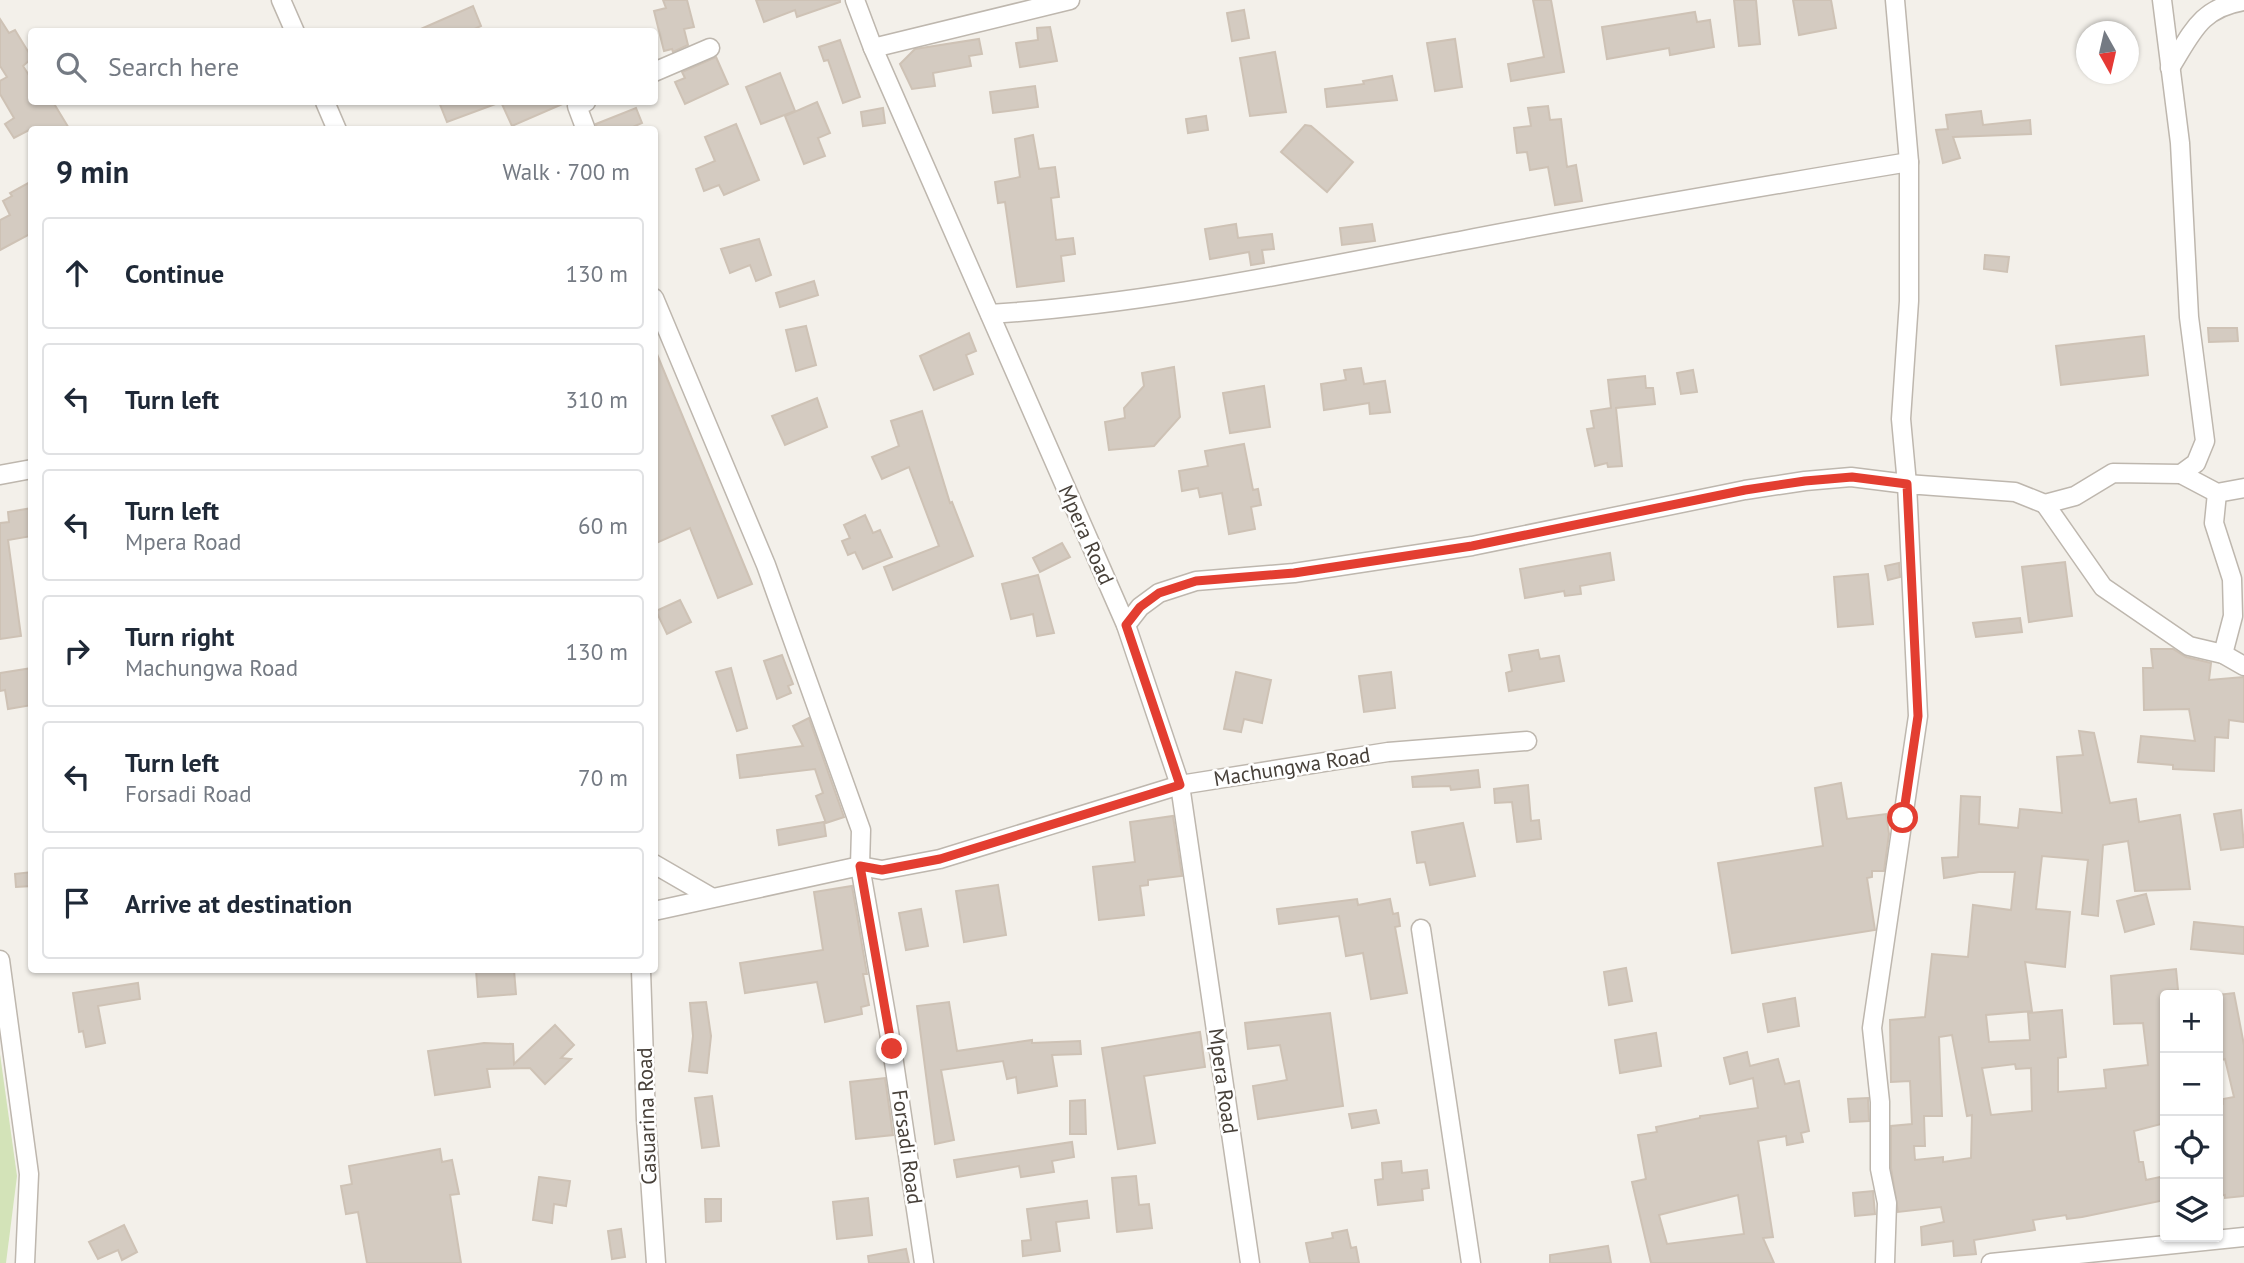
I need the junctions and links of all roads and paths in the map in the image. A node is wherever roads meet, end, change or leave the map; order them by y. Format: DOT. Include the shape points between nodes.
graph roads {
  1 [pos="281,0"];
  2 [pos="855,0"];
  3 [pos="1070,0"];
  4 [pos="1895,0"];
  5 [pos="2162,0"];
  6 [pos="2244,1"];
  7 [pos="293,28"];
  8 [pos="710,48"];
  9 [pos="873,48"];
  10 [pos="2170,68"];
  11 [pos="658,70"];
  12 [pos="326,105"];
  13 [pos="578,105"];
  14 [pos="335,126"];
  15 [pos="584,126"];
  16 [pos="1909,162"];
  17 [pos="658,308"];
  18 [pos="990,314"];
  19 [pos="28,470"];
  20 [pos="2181,474"];
  21 [pos="0,475"];
  22 [pos="1907,484"];
  23 [pos="2244,488"];
  24 [pos="2217,493"];
  25 [pos="2045,504"];
  26 [pos="1126,625"];
  27 [pos="2223,654"];
  28 [pos="2244,666"];
  29 [pos="1527,741"];
  30 [pos="1180,785"];
  31 [pos="658,866"];
  32 [pos="860,866"];
  33 [pos="711,897"];
  34 [pos="658,910"];
  35 [pos="1421,929"];
  36 [pos="0,960"];
  37 [pos="641,973"];
  38 [pos="2244,1237"];
  39 [pos="25,1263"];
  40 [pos="656,1263"];
  41 [pos="924,1263"];
  42 [pos="1250,1263"];
  43 [pos="1471,1263"];
  44 [pos="1885,1263"];
  45 [pos="1991,1263"];
  1 -- 7 [label="street"];
  2 -- 9 [label="street, Mpera Road"];
  3 -- 9 [label="street"];
  4 -- 16 [label="street"];
  5 -- 10 [label="street"];
  6 -- 10 [label="street" via="2219,5 2196,26"];
  8 -- 11 [label="street"];
  9 -- 18 [label="street, Mpera Road"];
  10 -- 20 [label="street" via="2184,189 2189,317 2205,441 2196,463"];
  12 -- 14 [label="street"];
  13 -- 15 [label="street"];
  16 -- 18 [label="street" via="1169,295"];
  16 -- 22 [label="street" via="1909,301 1901,419"];
  17 -- 32 [label="street, Forsadi Road" via="766,565 861,830"];
  18 -- 26 [label="street, Mpera Road"];
  19 -- 21 [label="street"];
  20 -- 24 [label="street"];
  20 -- 25 [label="street" via="2113,473 2075,496"];
  22 -- 25 [label="street" via="2015,492"];
  22 -- 26 [label="street" via="1852,477 1805,481 1472,546 1294,573 1196,581 1159,593"];
  22 -- 44 [label="street" via="1918,716 1872,1028 1880,1102 1880,1169 1887,1203"];
  23 -- 24 [label="street"];
  24 -- 27 [label="street" via="2214,523 2232,579 2233,615"];
  25 -- 27 [label="street" via="2103,587 2189,646"];
  26 -- 30 [label="street, Mpera Road"];
  27 -- 28 [label="street"];
  29 -- 30 [label="street, Machungwa Road" via="1388,751"];
  30 -- 32 [label="street, Machungwa Road" via="940,859 882,870"];
  30 -- 42 [label="street, Mpera Road"];
  31 -- 33 [label="street"];
  32 -- 33 [label="street, Machungwa Road"];
  32 -- 41 [label="street, Forsadi Road"];
  33 -- 34 [label="street, Machungwa Road"];
  35 -- 43 [label="street"];
  36 -- 39 [label="street" via="29,1174"];
  37 -- 40 [label="street, Casuarina Road"];
  38 -- 45 [label="street"];
}
